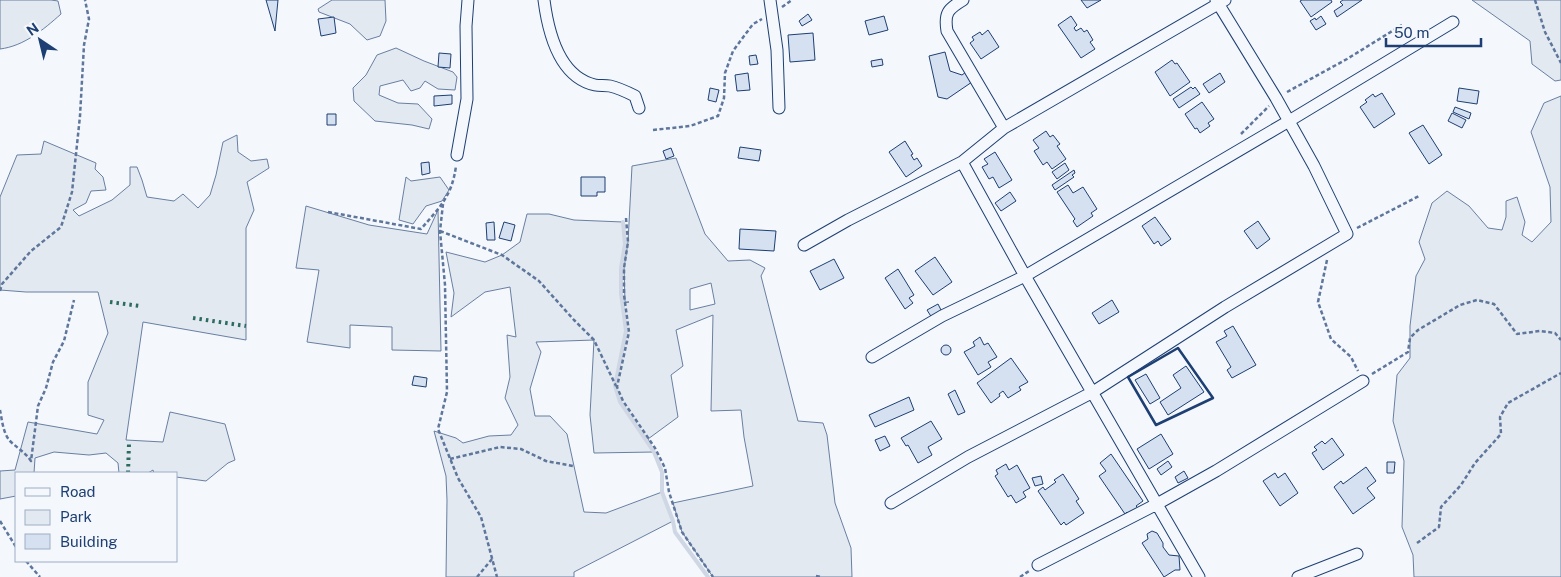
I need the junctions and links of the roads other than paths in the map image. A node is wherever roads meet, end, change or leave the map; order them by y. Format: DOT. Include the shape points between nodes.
graph roads {
  1 [pos="468,0"];
  2 [pos="544,0"];
  3 [pos="770,0"];
  4 [pos="963,0"];
  5 [pos="1220,1"];
  6 [pos="1453,22"];
  7 [pos="640,108"];
  8 [pos="779,108"];
  9 [pos="1289,121"];
  10 [pos="1004,128"];
  11 [pos="457,155"];
  12 [pos="962,162"];
  13 [pos="804,246"];
  14 [pos="1025,276"];
  15 [pos="872,358"];
  16 [pos="1363,381"];
  17 [pos="1092,392"];
  18 [pos="891,503"];
  19 [pos="1157,504"];
  20 [pos="1357,554"];
  21 [pos="1038,565"];
  22 [pos="1198,577"];
  23 [pos="1298,577"];
  1 -- 11 [label="street" via="467,99"];
  2 -- 7 [label="street" via="554,44 576,76 594,85 610,86 635,96"];
  3 -- 8 [label="street" via="778,50"];
  4 -- 10 [label="street" via="946,14 947,31"];
  5 -- 9 [label="street"];
  5 -- 10 [label="street"];
  6 -- 9 [label="street"];
  9 -- 14 [label="street"];
  9 -- 17 [label="street" via="1347,234"];
  10 -- 12 [label="street"];
  12 -- 13 [label="street"];
  12 -- 14 [label="street"];
  14 -- 15 [label="street" via="942,316"];
  14 -- 17 [label="street"];
  16 -- 19 [label="street"];
  17 -- 18 [label="street" via="968,456"];
  17 -- 19 [label="street"];
  19 -- 21 [label="street"];
  19 -- 22 [label="street"];
  20 -- 23 [label="street"];
}
